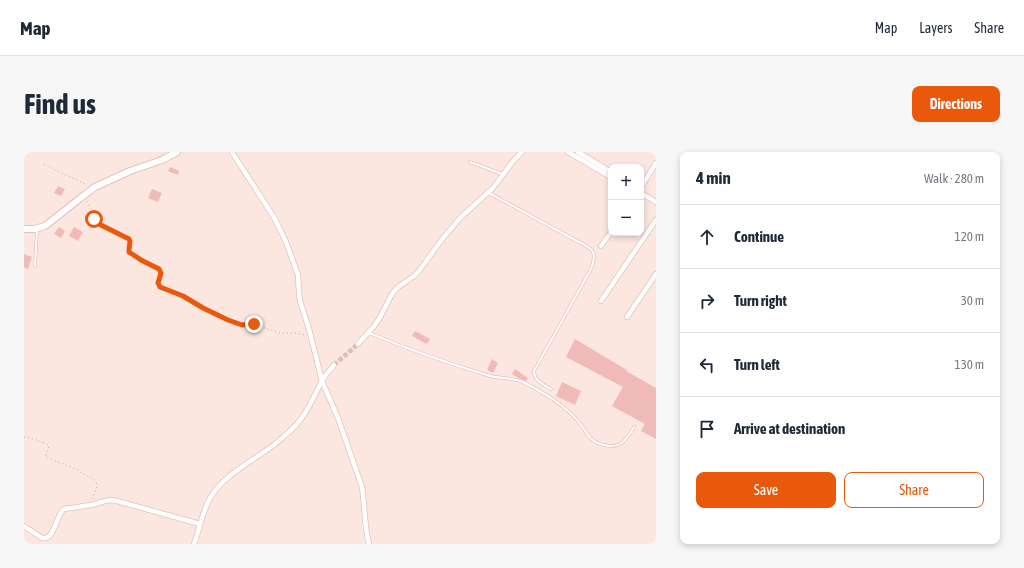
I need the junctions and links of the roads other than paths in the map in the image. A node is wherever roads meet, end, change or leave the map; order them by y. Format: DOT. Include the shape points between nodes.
graph roads {
  1 [pos="177,152"];
  2 [pos="232,152"];
  3 [pos="522,152"];
  4 [pos="568,152"];
  5 [pos="578,152"];
  6 [pos="470,162"];
  7 [pos="656,163"];
  8 [pos="608,170"];
  9 [pos="503,174"];
  10 [pos="608,175"];
  11 [pos="644,182"];
  12 [pos="488,192"];
  13 [pos="644,195"];
  14 [pos="656,202"];
  15 [pos="656,220"];
  16 [pos="24,229"];
  17 [pos="38,229"];
  18 [pos="608,236"];
  19 [pos="601,246"];
  20 [pos="35,266"];
  21 [pos="656,274"];
  22 [pos="601,301"];
  23 [pos="627,317"];
  24 [pos="368,332"];
  25 [pos="358,344"];
  26 [pos="334,365"];
  27 [pos="322,381"];
  28 [pos="551,389"];
  29 [pos="634,428"];
  30 [pos="200,524"];
  31 [pos="24,526"];
  32 [pos="194,544"];
  33 [pos="368,544"];
  1 -- 17 [label="street" via="93,189"];
  2 -- 27 [label="street" via="283,236 298,275 300,301"];
  3 -- 9 [label="street"];
  4 -- 10 [label="street"];
  5 -- 8 [label="street"];
  6 -- 9 [label="lane"];
  7 -- 11 [label="street"];
  9 -- 12 [label="street"];
  12 -- 24 [label="street" via="461,217 419,271 398,287"];
  12 -- 28 [label="lane" via="577,240 593,252 591,268 534,371 536,378"];
  13 -- 14 [label="street"];
  15 -- 22 [label="street"];
  16 -- 17 [label="street"];
  17 -- 20 [label="lane"];
  18 -- 19 [label="street"];
  21 -- 23 [label="street"];
  24 -- 25 [label="street"];
  24 -- 29 [label="lane" via="479,373 520,381 557,402 582,426 590,439 598,444 617,446 628,438"];
  26 -- 27 [label="street"];
  27 -- 30 [label="street" via="306,414 296,426 265,452 240,467 222,484 209,500"];
  27 -- 33 [label="street" via="362,487"];
  30 -- 31 [label="street" via="117,501 105,501 64,510 48,538 42,538"];
  30 -- 32 [label="street"];
}
